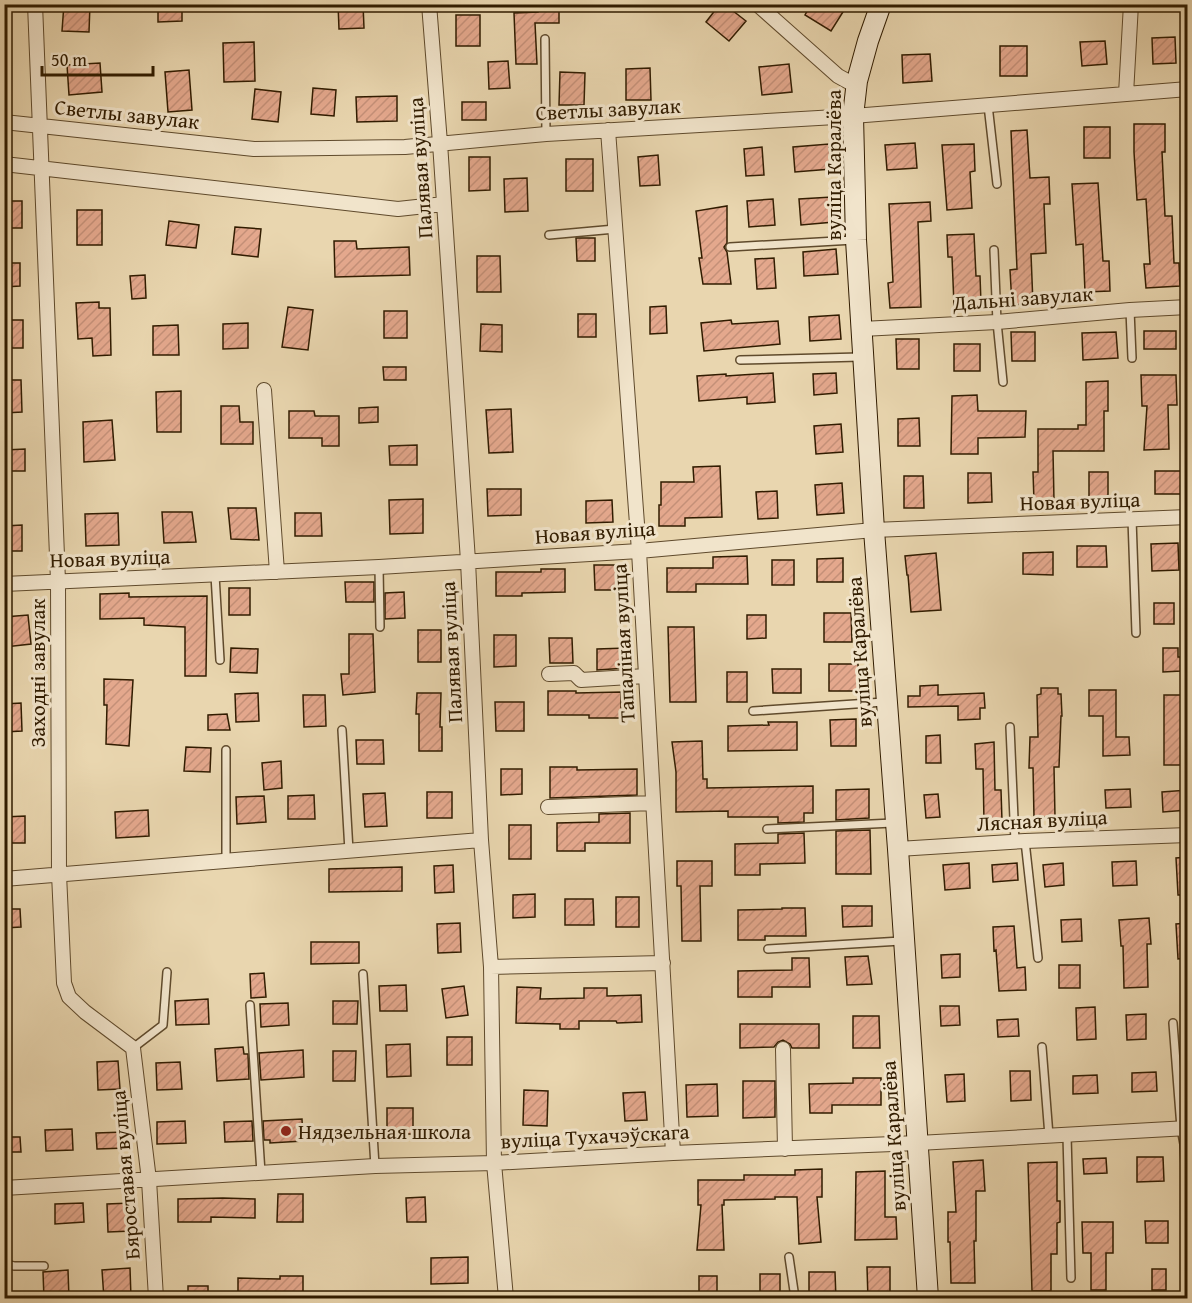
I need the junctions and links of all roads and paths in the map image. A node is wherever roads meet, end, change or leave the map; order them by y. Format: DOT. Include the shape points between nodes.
graph roads {
  1 [pos="35,4"];
  2 [pos="429,4"];
  3 [pos="757,4"];
  4 [pos="881,4"];
  5 [pos="1131,4"];
  6 [pos="545,39"];
  7 [pos="857,81"];
  8 [pos="1188,89"];
  9 [pos="1126,94"];
  10 [pos="988,105"];
  11 [pos="853,116"];
  12 [pos="4,122"];
  13 [pos="41,126"];
  14 [pos="608,130"];
  15 [pos="546,134"];
  16 [pos="440,144"];
  17 [pos="4,164"];
  18 [pos="43,169"];
  19 [pos="997,184"];
  20 [pos="444,204"];
  21 [pos="615,229"];
  22 [pos="549,236"];
  23 [pos="856,240"];
  24 [pos="730,247"];
  25 [pos="994,250"];
  26 [pos="1188,307"];
  27 [pos="1130,310"];
  28 [pos="997,322"];
  29 [pos="862,329"];
  30 [pos="863,357"];
  31 [pos="1132,358"];
  32 [pos="740,360"];
  33 [pos="1003,382"];
  34 [pos="264,390"];
  35 [pos="1188,517"];
  36 [pos="1132,519"];
  37 [pos="873,530"];
  38 [pos="639,551"];
  39 [pos="468,561"];
  40 [pos="379,567"];
  41 [pos="277,572"];
  42 [pos="215,575"];
  43 [pos="58,581"];
  44 [pos="4,584"];
  45 [pos="380,627"];
  46 [pos="1136,633"];
  47 [pos="220,660"];
  48 [pos="549,674"];
  49 [pos="646,676"];
  50 [pos="886,702"];
  51 [pos="753,711"];
  52 [pos="1010,727"];
  53 [pos="342,730"];
  54 [pos="226,750"];
  55 [pos="653,803"];
  56 [pos="548,807"];
  57 [pos="896,823"];
  58 [pos="767,829"];
  59 [pos="1188,835"];
  60 [pos="481,840"];
  61 [pos="1020,842"];
  62 [pos="898,849"];
  63 [pos="349,851"];
  64 [pos="226,861"];
  65 [pos="59,874"];
  66 [pos="4,879"];
  67 [pos="904,941"];
  68 [pos="768,949"];
  69 [pos="1038,958"];
  70 [pos="663,963"];
  71 [pos="491,967"];
  72 [pos="167,972"];
  73 [pos="363,974"];
  74 [pos="250,1005"];
  75 [pos="1173,1023"];
  76 [pos="1042,1047"];
  77 [pos="134,1048"];
  78 [pos="783,1049"];
  79 [pos="1185,1128"];
  80 [pos="1049,1136"];
  81 [pos="1067,1136"];
  82 [pos="918,1143"];
  83 [pos="784,1149"];
  84 [pos="673,1153"];
  85 [pos="494,1163"];
  86 [pos="375,1166"];
  87 [pos="261,1173"];
  88 [pos="149,1180"];
  89 [pos="4,1188"];
  90 [pos="1188,1220"];
  91 [pos="789,1257"];
  92 [pos="4,1258"];
  93 [pos="44,1266"];
  94 [pos="1071,1278"];
  95 [pos="156,1299"];
  96 [pos="506,1299"];
  97 [pos="795,1299"];
  98 [pos="928,1299"];
  1 -- 13 [label="street, Заходні завулак"];
  2 -- 16 [label="street, Палявая вуліца"];
  3 -- 7 [label="street" via="838,76 849,82"];
  4 -- 7 [label="main road, вуліца Каралёва"];
  5 -- 9 [label="street"];
  6 -- 15 [label="lane"];
  7 -- 11 [label="main road, вуліца Каралёва"];
  8 -- 9 [label="street, Светлы завулак"];
  9 -- 10 [label="street, Светлы завулак"];
  10 -- 11 [label="street, Светлы завулак"];
  10 -- 19 [label="lane"];
  11 -- 14 [label="street, Светлы завулак"];
  11 -- 23 [label="main road, вуліца Каралёва"];
  12 -- 13 [label="street, Светлы завулак"];
  13 -- 16 [label="street, Светлы завулак" via="254,149"];
  13 -- 18 [label="street, Заходні завулак"];
  14 -- 15 [label="street, Светлы завулак"];
  14 -- 21 [label="street, Тапаліная вуліца"];
  15 -- 16 [label="street, Светлы завулак"];
  16 -- 20 [label="street, Палявая вуліца"];
  17 -- 18 [label="street"];
  18 -- 20 [label="street" via="398,209"];
  18 -- 43 [label="street, Заходні завулак"];
  20 -- 39 [label="street, Палявая вуліца"];
  21 -- 22 [label="lane"];
  21 -- 38 [label="street, Тапаліная вуліца"];
  23 -- 24 [label="lane"];
  23 -- 29 [label="main road, вуліца Каралёва"];
  25 -- 28 [label="lane"];
  26 -- 27 [label="street, Дальні завулак"];
  27 -- 28 [label="street, Дальні завулак"];
  27 -- 31 [label="lane"];
  28 -- 29 [label="street, Дальні завулак"];
  28 -- 33 [label="lane"];
  29 -- 30 [label="main road, вуліца Каралёва"];
  30 -- 32 [label="lane"];
  30 -- 37 [label="main road, вуліца Каралёва"];
  34 -- 41 [label="street"];
  35 -- 36 [label="street, Новая вуліца"];
  36 -- 37 [label="street, Новая вуліца"];
  36 -- 46 [label="lane"];
  37 -- 38 [label="street, Новая вуліца"];
  37 -- 50 [label="main road, вуліца Каралёва"];
  38 -- 39 [label="street, Новая вуліца"];
  38 -- 49 [label="street, Тапаліная вуліца"];
  39 -- 40 [label="street, Новая вуліца"];
  39 -- 60 [label="street, Палявая вуліца"];
  40 -- 41 [label="street, Новая вуліца"];
  40 -- 45 [label="lane"];
  41 -- 42 [label="street, Новая вуліца"];
  42 -- 43 [label="street, Новая вуліца"];
  42 -- 47 [label="lane"];
  43 -- 44 [label="street, Новая вуліца"];
  43 -- 65 [label="street, Заходні завулак"];
  48 -- 49 [label="street" via="574,673 581,680"];
  49 -- 55 [label="street, Тапаліная вуліца"];
  50 -- 51 [label="lane"];
  50 -- 57 [label="main road, вуліца Каралёва"];
  52 -- 61 [label="lane"];
  53 -- 63 [label="lane"];
  54 -- 64 [label="lane"];
  55 -- 56 [label="street"];
  55 -- 70 [label="street, Тапаліная вуліца"];
  57 -- 58 [label="lane"];
  57 -- 62 [label="main road, вуліца Каралёва"];
  59 -- 61 [label="street, Лясная вуліца"];
  60 -- 63 [label="street"];
  60 -- 71 [label="street, Палявая вуліца"];
  61 -- 62 [label="street, Лясная вуліца"];
  61 -- 69 [label="lane"];
  62 -- 67 [label="main road, вуліца Каралёва"];
  63 -- 64 [label="street"];
  64 -- 65 [label="street"];
  65 -- 66 [label="street"];
  65 -- 77 [label="street, Заходні завулак" via="64,983 69,997"];
  67 -- 68 [label="lane"];
  67 -- 82 [label="main road, вуліца Каралёва"];
  70 -- 71 [label="street"];
  70 -- 84 [label="street, Тапаліная вуліца"];
  71 -- 85 [label="street, Палявая вуліца"];
  72 -- 77 [label="lane" via="163,1025"];
  73 -- 86 [label="lane"];
  74 -- 87 [label="lane"];
  75 -- 79 [label="lane"];
  76 -- 80 [label="lane"];
  77 -- 88 [label="street, Бяроставая вуліца"];
  78 -- 83 [label="street"];
  79 -- 81 [label="street, вуліца Тухачэўскага"];
  79 -- 90 [label="lane"];
  80 -- 81 [label="street, вуліца Тухачэўскага"];
  80 -- 82 [label="street, вуліца Тухачэўскага"];
  81 -- 94 [label="lane"];
  82 -- 83 [label="street, вуліца Тухачэўскага"];
  82 -- 98 [label="main road, вуліца Каралёва"];
  83 -- 84 [label="street, вуліца Тухачэўскага"];
  84 -- 85 [label="street, вуліца Тухачэўскага"];
  85 -- 86 [label="street, вуліца Тухачэўскага"];
  85 -- 96 [label="street, Палявая вуліца"];
  86 -- 87 [label="street, вуліца Тухачэўскага"];
  87 -- 88 [label="street, вуліца Тухачэўскага"];
  88 -- 89 [label="street, вуліца Тухачэўскага"];
  88 -- 95 [label="street, Бяроставая вуліца"];
  91 -- 97 [label="lane"];
  92 -- 93 [label="lane" via="6,1264 14,1266"];
}
